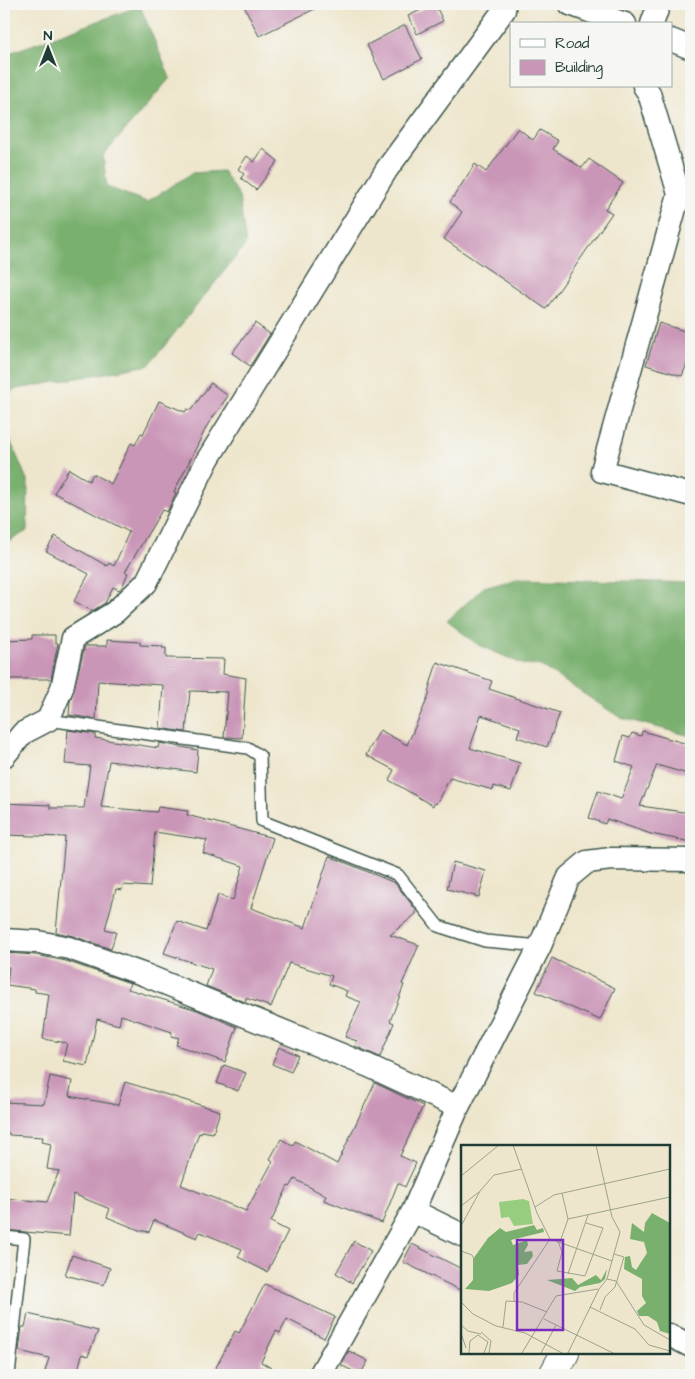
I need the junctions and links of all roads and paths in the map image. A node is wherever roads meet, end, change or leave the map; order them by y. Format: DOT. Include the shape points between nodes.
graph roads {
  1 [pos="502,4"];
  2 [pos="570,4"];
  3 [pos="659,4"];
  4 [pos="616,22"];
  5 [pos="653,22"];
  6 [pos="672,40"];
  7 [pos="691,48"];
  8 [pos="645,88"];
  9 [pos="691,495"];
  10 [pos="48,720"];
  11 [pos="4,756"];
  12 [pos="691,860"];
  13 [pos="4,940"];
  14 [pos="540,946"];
  15 [pos="458,1107"];
  16 [pos="413,1211"];
  17 [pos="461,1235"];
  18 [pos="4,1237"];
  19 [pos="670,1336"];
  20 [pos="691,1346"];
  21 [pos="564,1354"];
  22 [pos="9,1375"];
  23 [pos="320,1375"];
  24 [pos="553,1375"];
  1 -- 10 [label="street" via="504,10 387,169 208,459 146,583 115,612 73,638 62,688"];
  2 -- 4 [label="street"];
  3 -- 5 [label="street"];
  6 -- 7 [label="street"];
  8 -- 9 [label="street" via="679,194 602,471"];
  10 -- 11 [label="street" via="23,734"];
  10 -- 14 [label="lane" via="248,748 260,756 262,821 398,875 438,926 485,941"];
  12 -- 14 [label="street" via="611,859 587,862 569,877"];
  13 -- 15 [label="street" via="69,948 145,975 369,1066"];
  14 -- 15 [label="street"];
  15 -- 16 [label="street"];
  16 -- 17 [label="street"];
  16 -- 23 [label="street"];
  18 -- 22 [label="lane" via="24,1239"];
  19 -- 20 [label="street"];
  21 -- 24 [label="street"];
}
